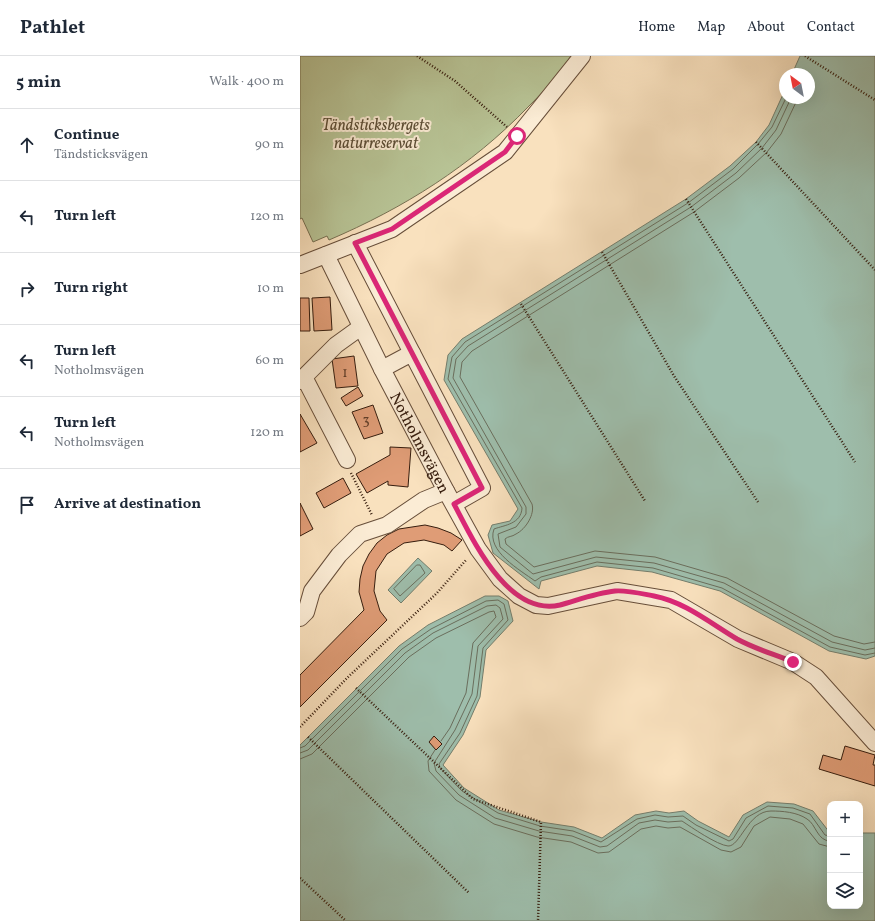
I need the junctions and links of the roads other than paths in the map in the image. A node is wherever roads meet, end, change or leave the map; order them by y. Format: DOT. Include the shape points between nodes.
graph roads {
  1 [pos="582,56"];
  2 [pos="355,243"];
  3 [pos="326,255"];
  4 [pos="300,265"];
  5 [pos="362,327"];
  6 [pos="412,353"];
  7 [pos="382,369"];
  8 [pos="302,379"];
  9 [pos="347,460"];
  10 [pos="450,498"];
  11 [pos="300,618"];
  12 [pos="875,743"];
  1 -- 2 [label="street" via="505,152 392,229"];
  2 -- 3 [label="street"];
  2 -- 6 [label="street"];
  3 -- 4 [label="street"];
  3 -- 5 [label="street, Notholmsvägen"];
  5 -- 7 [label="street, Notholmsvägen"];
  5 -- 8 [label="street" via="336,345"];
  6 -- 7 [label="street"];
  6 -- 10 [label="street" via="482,488"];
  7 -- 10 [label="street, Notholmsvägen"];
  8 -- 9 [label="street"];
  10 -- 11 [label="street" via="424,500 387,525 360,534 339,555 312,591 306,612"];
  10 -- 12 [label="street, Notholmsvägen" via="478,549 500,579 519,596 536,605 559,605 617,591 654,596 681,605 738,639 793,662 816,677"];
}
